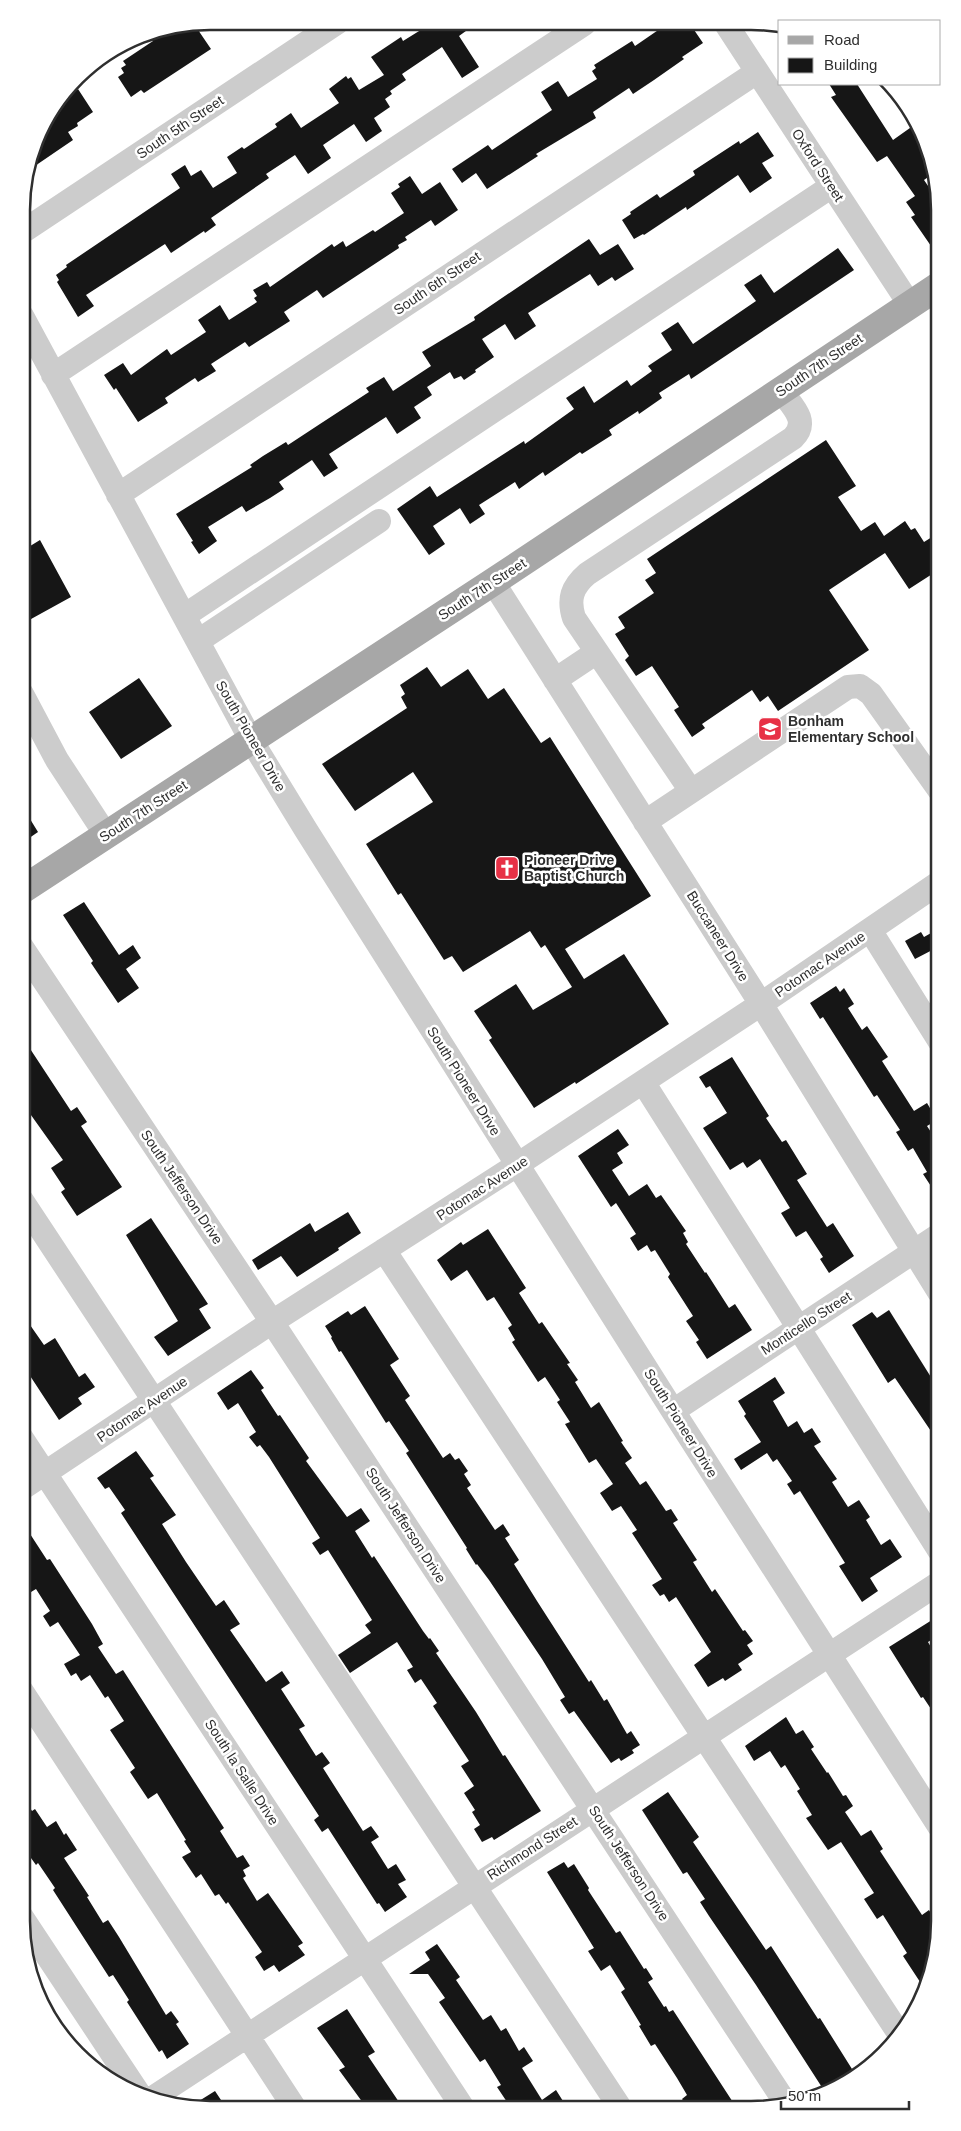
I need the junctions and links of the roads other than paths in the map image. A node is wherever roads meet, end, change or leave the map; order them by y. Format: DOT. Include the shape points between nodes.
graph roads {
  1 [pos="326,30"];
  2 [pos="575,30"];
  3 [pos="730,30"];
  4 [pos="757,72"];
  5 [pos="832,186"];
  6 [pos="30,227"];
  7 [pos="931,291"];
  8 [pos="910,305"];
  9 [pos="31,354"];
  10 [pos="53,375"];
  11 [pos="781,391"];
  12 [pos="118,495"];
  13 [pos="379,521"];
  14 [pos="493,582"];
  15 [pos="184,616"];
  16 [pos="198,641"];
  17 [pos="597,652"];
  18 [pos="555,680"];
  19 [pos="30,709"];
  20 [pos="251,740"];
  21 [pos="931,778"];
  22 [pos="691,791"];
  23 [pos="645,822"];
  24 [pos="106,835"];
  25 [pos="30,885"];
  26 [pos="931,888"];
  27 [pos="870,930"];
  28 [pos="30,958"];
  29 [pos="761,1004"];
  30 [pos="931,1028"];
  31 [pos="643,1082"];
  32 [pos="517,1165"];
  33 [pos="30,1212"];
  34 [pos="931,1241"];
  35 [pos="384,1250"];
  36 [pos="914,1252"];
  37 [pos="931,1278"];
  38 [pos="272,1322"];
  39 [pos="799,1328"];
  40 [pos="155,1400"];
  41 [pos="673,1411"];
  42 [pos="30,1450"];
  43 [pos="46,1473"];
  44 [pos="30,1483"];
  45 [pos="931,1537"];
  46 [pos="931,1588"];
  47 [pos="830,1656"];
  48 [pos="30,1704"];
  49 [pos="704,1737"];
  50 [pos="593,1808"];
  51 [pos="931,1814"];
  52 [pos="476,1886"];
  53 [pos="30,1930"];
  54 [pos="364,1958"];
  55 [pos="895,2028"];
  56 [pos="247,2036"];
  57 [pos="131,2083"];
  58 [pos="158,2093"];
  59 [pos="783,2098"];
  60 [pos="290,2101"];
  61 [pos="457,2101"];
  62 [pos="616,2101"];
  1 -- 6 [label="street, South 5th Street"];
  2 -- 10 [label="street"];
  3 -- 4 [label="street, Oxford Street"];
  4 -- 5 [label="street, Oxford Street"];
  4 -- 12 [label="street, South 6th Street"];
  5 -- 8 [label="street, Oxford Street"];
  5 -- 15 [label="street"];
  7 -- 8 [label="main road, South 7th Street"];
  8 -- 11 [label="main road, South 7th Street"];
  9 -- 10 [label="street, South Pioneer Drive"];
  10 -- 12 [label="street, South Pioneer Drive"];
  11 -- 14 [label="main road, South 7th Street"];
  11 -- 17 [label="street" via="802,424 793,438 577,582 571,594 570,607"];
  12 -- 15 [label="street, South Pioneer Drive"];
  13 -- 16 [label="street"];
  14 -- 18 [label="street, Buccaneer Drive"];
  14 -- 20 [label="main road, South 7th Street"];
  15 -- 16 [label="street, South Pioneer Drive"];
  16 -- 20 [label="street, South Pioneer Drive"];
  17 -- 18 [label="street"];
  17 -- 22 [label="street"];
  18 -- 23 [label="street, Buccaneer Drive"];
  19 -- 24 [label="street" via="57,760"];
  20 -- 24 [label="main road, South 7th Street"];
  20 -- 32 [label="street, South Pioneer Drive"];
  21 -- 22 [label="street" via="871,694 860,686 848,687"];
  22 -- 23 [label="street"];
  23 -- 29 [label="street, Buccaneer Drive"];
  24 -- 25 [label="main road, South 7th Street"];
  26 -- 27 [label="street, Potomac Avenue"];
  27 -- 29 [label="street, Potomac Avenue"];
  27 -- 30 [label="street"];
  28 -- 38 [label="street, South Jefferson Drive"];
  29 -- 31 [label="street, Potomac Avenue"];
  29 -- 36 [label="street, Buccaneer Drive"];
  31 -- 32 [label="street, Potomac Avenue"];
  31 -- 39 [label="street"];
  32 -- 35 [label="street, Potomac Avenue"];
  32 -- 41 [label="street, South Pioneer Drive"];
  33 -- 40 [label="street"];
  34 -- 36 [label="street, Monticello Street"];
  35 -- 38 [label="street, Potomac Avenue"];
  35 -- 49 [label="street"];
  36 -- 37 [label="street, Buccaneer Drive"];
  36 -- 39 [label="street, Monticello Street"];
  38 -- 40 [label="street, Potomac Avenue"];
  38 -- 50 [label="street, South Jefferson Drive"];
  39 -- 41 [label="street, Monticello Street"];
  39 -- 45 [label="street"];
  40 -- 43 [label="street, Potomac Avenue"];
  40 -- 52 [label="street"];
  41 -- 47 [label="street, South Pioneer Drive"];
  42 -- 43 [label="street, South la Salle Drive"];
  43 -- 44 [label="street, Potomac Avenue"];
  43 -- 54 [label="street, South la Salle Drive"];
  46 -- 47 [label="street, Richmond Street"];
  47 -- 49 [label="street, Richmond Street"];
  47 -- 51 [label="street, South Pioneer Drive"];
  48 -- 56 [label="street"];
  49 -- 50 [label="street, Richmond Street"];
  49 -- 55 [label="street"];
  50 -- 52 [label="street, Richmond Street"];
  50 -- 59 [label="street, South Jefferson Drive"];
  52 -- 54 [label="street, Richmond Street"];
  52 -- 62 [label="street"];
  53 -- 57 [label="street"];
  54 -- 56 [label="street, Richmond Street"];
  54 -- 61 [label="street, South la Salle Drive"];
  56 -- 58 [label="street, Richmond Street"];
  56 -- 60 [label="street"];
}
